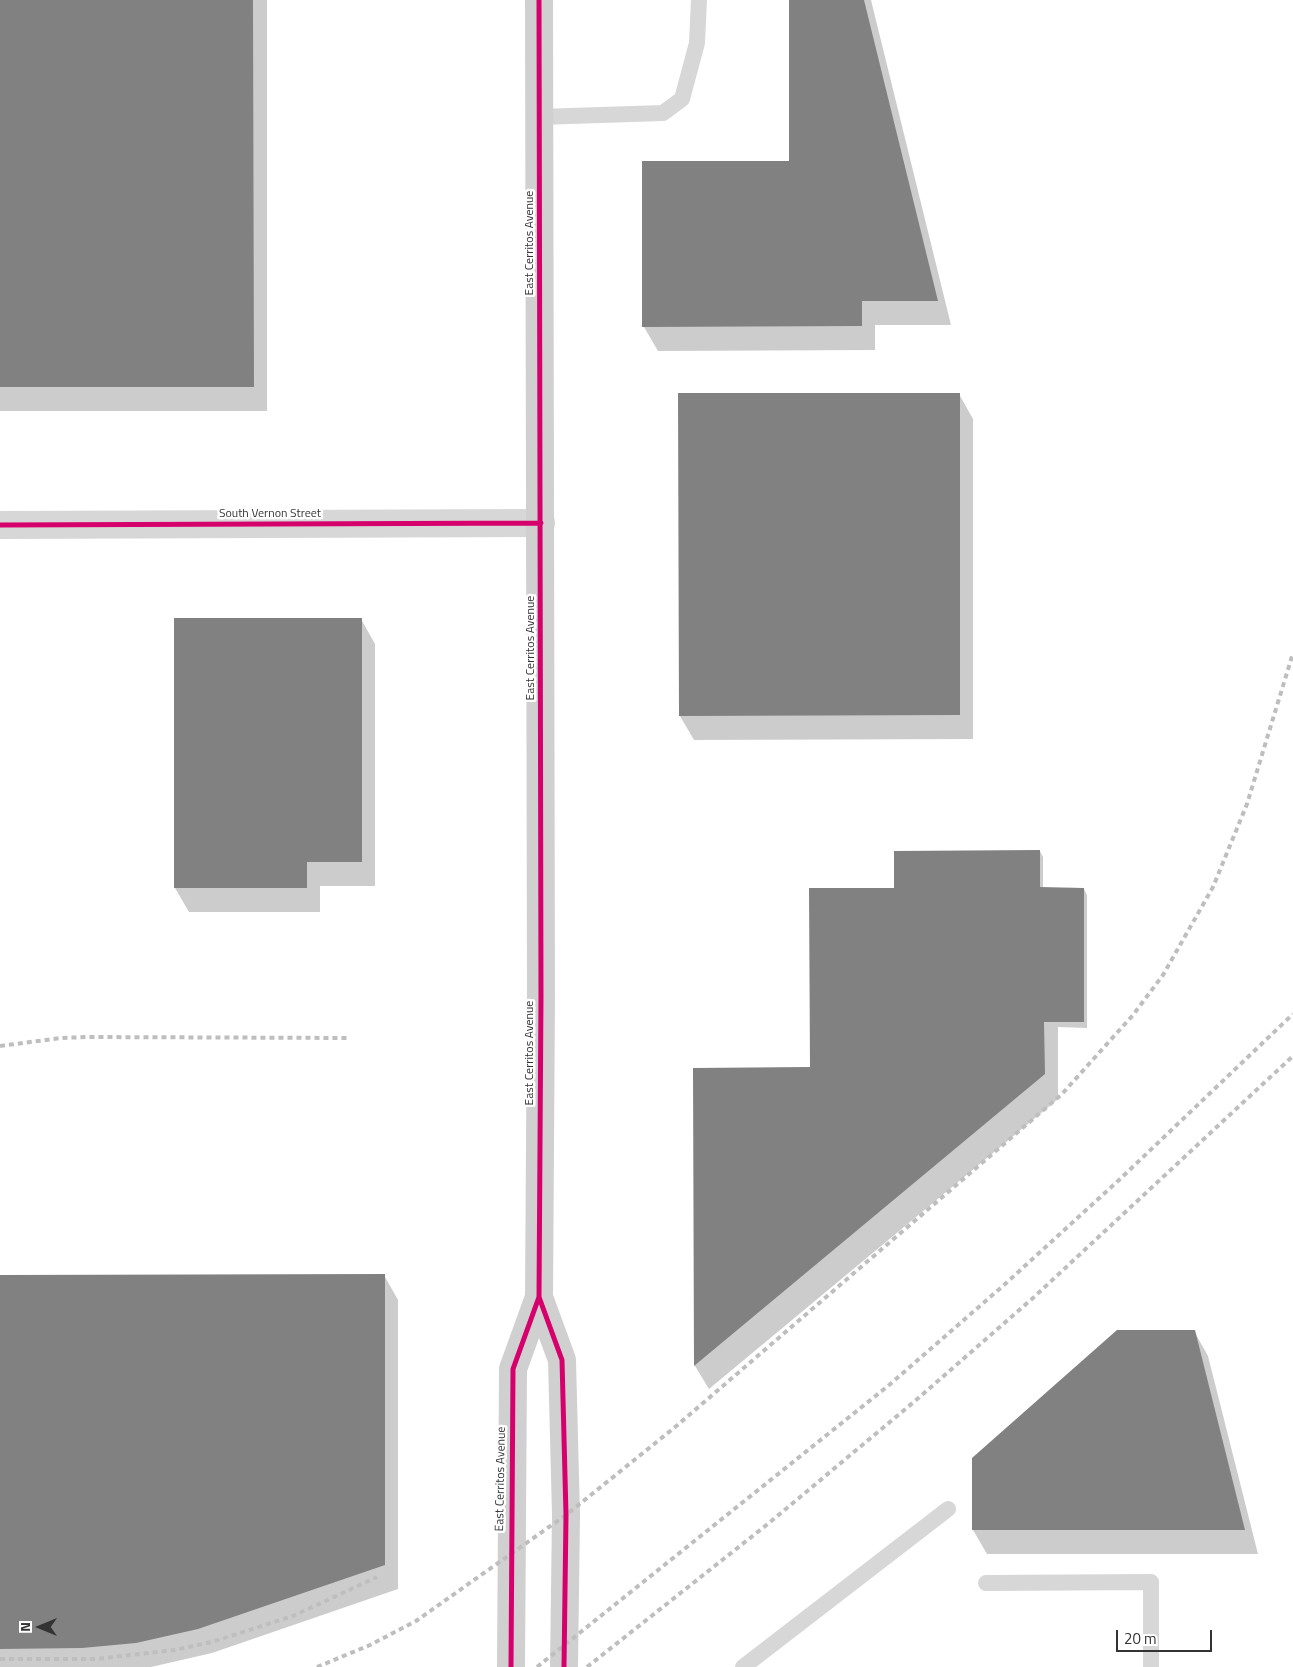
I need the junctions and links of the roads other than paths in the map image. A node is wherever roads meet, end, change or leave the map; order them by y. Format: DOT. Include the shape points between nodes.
graph roads {
  1 [pos="539,0"];
  2 [pos="699,0"];
  3 [pos="539,117"];
  4 [pos="541,523"];
  5 [pos="0,525"];
  6 [pos="539,1297"];
  7 [pos="948,1509"];
  8 [pos="986,1583"];
  9 [pos="511,1667"];
  10 [pos="564,1667"];
  11 [pos="743,1667"];
  12 [pos="1151,1667"];
  1 -- 3 [label="main road, East Cerritos Avenue"];
  2 -- 3 [label="lane" via="697,43 682,99 663,113"];
  3 -- 4 [label="main road, East Cerritos Avenue"];
  4 -- 5 [label="street, South Vernon Street"];
  4 -- 6 [label="main road, East Cerritos Avenue"];
  6 -- 9 [label="main road, East Cerritos Avenue" via="513,1370"];
  6 -- 10 [label="main road, East Cerritos Avenue" via="562,1360 566,1515"];
  7 -- 11 [label="lane"];
  8 -- 12 [label="lane" via="1151,1582"];
}
